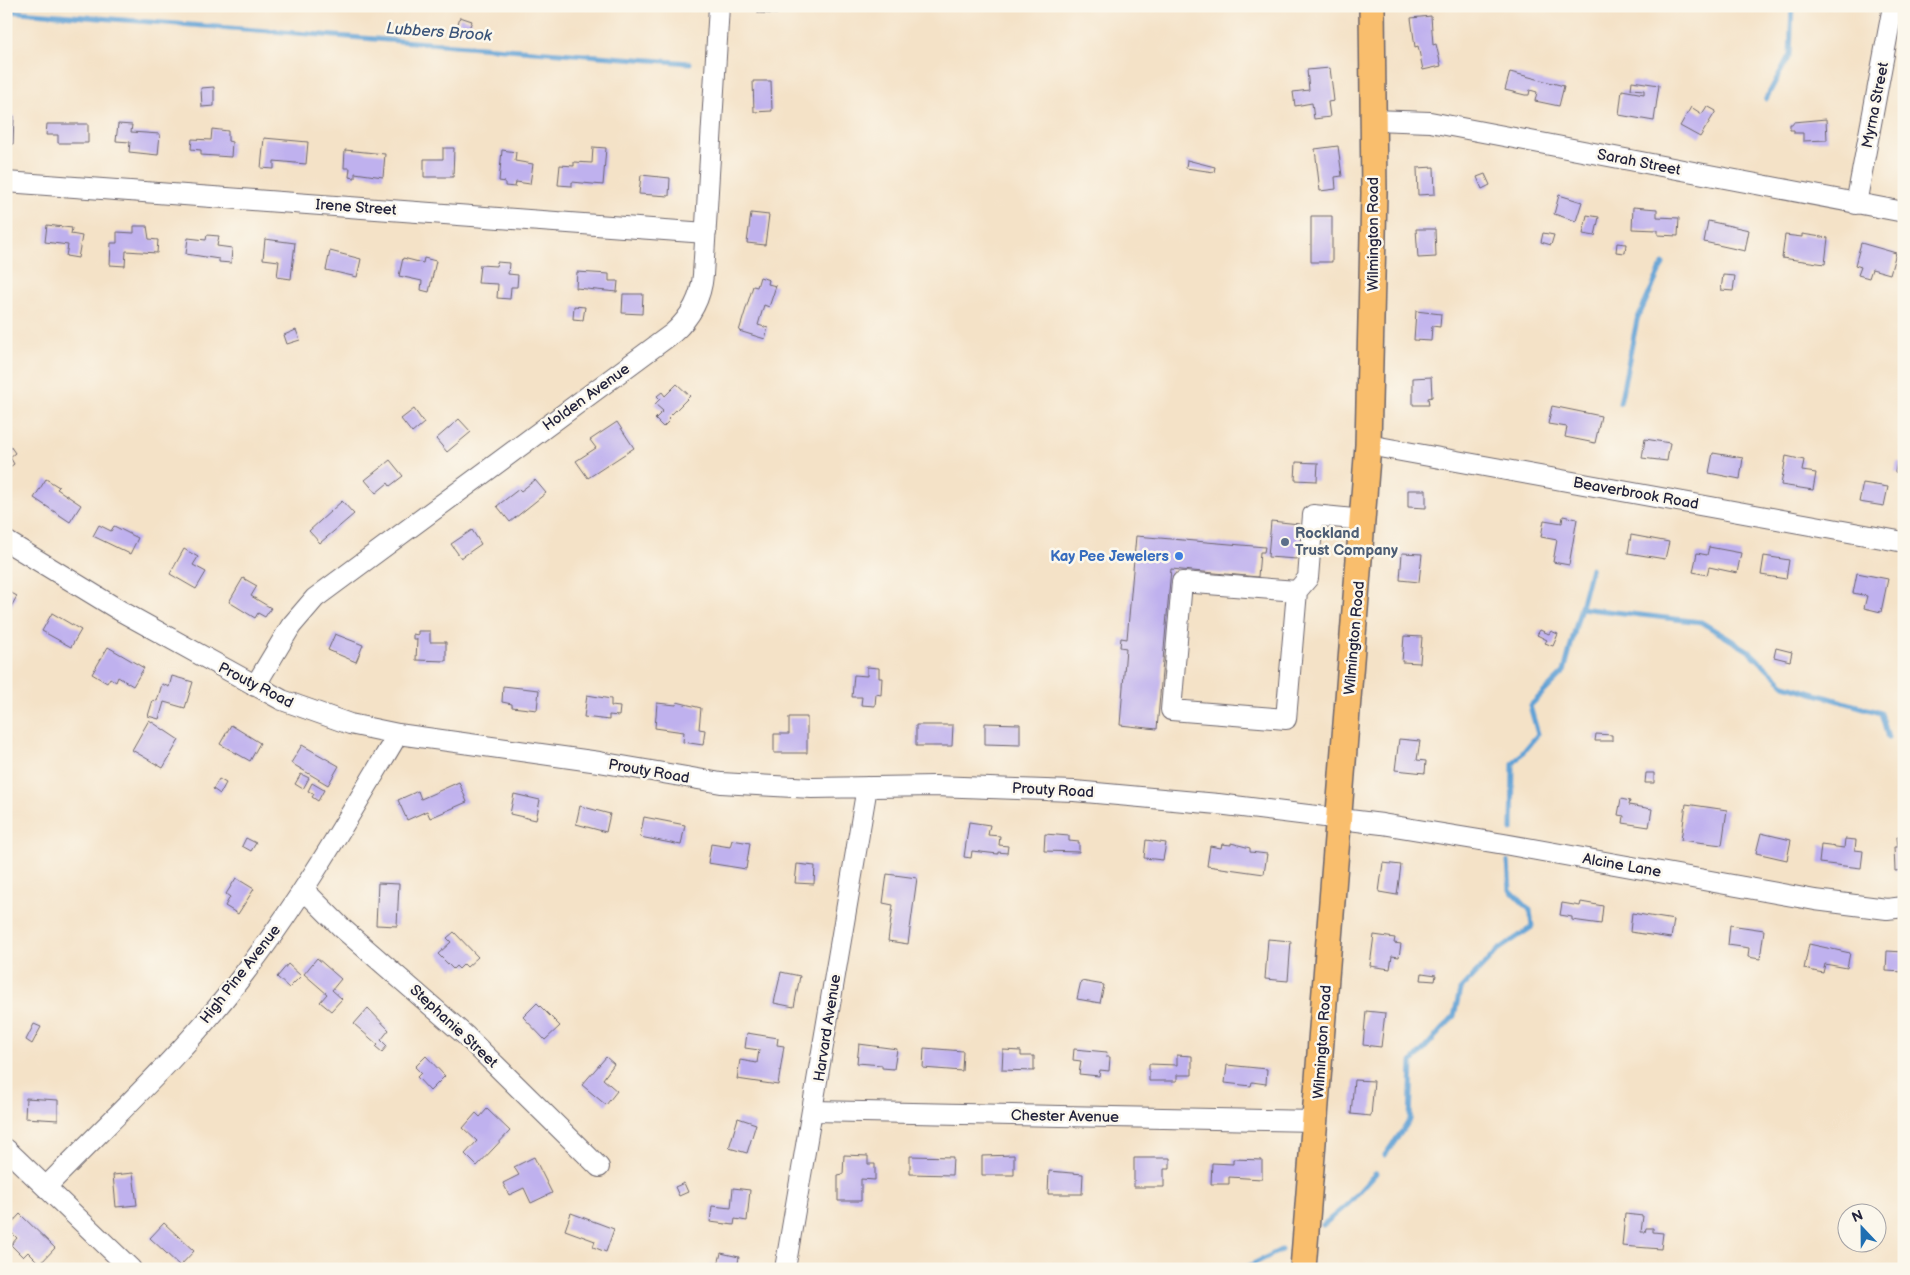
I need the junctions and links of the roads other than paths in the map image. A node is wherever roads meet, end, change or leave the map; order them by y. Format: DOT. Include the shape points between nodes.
graph roads {
  1 [pos="719,6"];
  2 [pos="1372,6"];
  3 [pos="1893,6"];
  4 [pos="1373,120"];
  5 [pos="6,182"];
  6 [pos="1856,204"];
  7 [pos="1904,212"];
  8 [pos="706,232"];
  9 [pos="1368,445"];
  10 [pos="1364,520"];
  11 [pos="6,541"];
  12 [pos="1904,542"];
  13 [pos="1297,592"];
  14 [pos="255,686"];
  15 [pos="398,734"];
  16 [pos="867,787"];
  17 [pos="1340,820"];
  18 [pos="304,890"];
  19 [pos="1904,907"];
  20 [pos="813,1111"];
  21 [pos="1316,1121"];
  22 [pos="6,1149"];
  23 [pos="599,1167"];
  24 [pos="46,1187"];
  25 [pos="131,1269"];
  26 [pos="785,1269"];
  27 [pos="1304,1269"];
  1 -- 8 [label="street, Holden Avenue"];
  2 -- 4 [label="main road, Wilmington Road"];
  3 -- 6 [label="street, Myrna Street"];
  4 -- 6 [label="street, Sarah Street" via="1430,122"];
  4 -- 9 [label="main road, Wilmington Road" via="1374,262"];
  5 -- 8 [label="street, Irene Street"];
  6 -- 7 [label="street, Sarah Street"];
  8 -- 14 [label="street, Holden Avenue" via="701,291 680,327 315,598 291,626"];
  9 -- 10 [label="main road, Wilmington Road"];
  9 -- 12 [label="street, Beaverbrook Road"];
  10 -- 13 [label="street" via="1313,515 1308,578"];
  10 -- 17 [label="main road, Wilmington Road"];
  11 -- 14 [label="street, Prouty Road" via="119,610"];
  13 -- 13 [label="street" via="1286,719 1171,710 1182,582"];
  14 -- 15 [label="street, Prouty Road" via="324,716"];
  15 -- 16 [label="street, Prouty Road" via="600,762 721,783 812,788"];
  15 -- 18 [label="street, High Pine Avenue"];
  16 -- 17 [label="street, Prouty Road" via="935,786 1109,793"];
  16 -- 20 [label="street, Harvard Avenue"];
  17 -- 19 [label="street, Alcine Lane" via="1504,844 1814,900 1868,907"];
  17 -- 21 [label="main road, Wilmington Road"];
  18 -- 23 [label="street, Stephanie Street" via="342,928 466,1036"];
  18 -- 24 [label="street, High Pine Avenue" via="215,1010"];
  20 -- 21 [label="street, Chester Avenue"];
  20 -- 26 [label="street, Harvard Avenue"];
  21 -- 27 [label="main road, Wilmington Road"];
  22 -- 24 [label="street"];
  24 -- 25 [label="street"];
}
